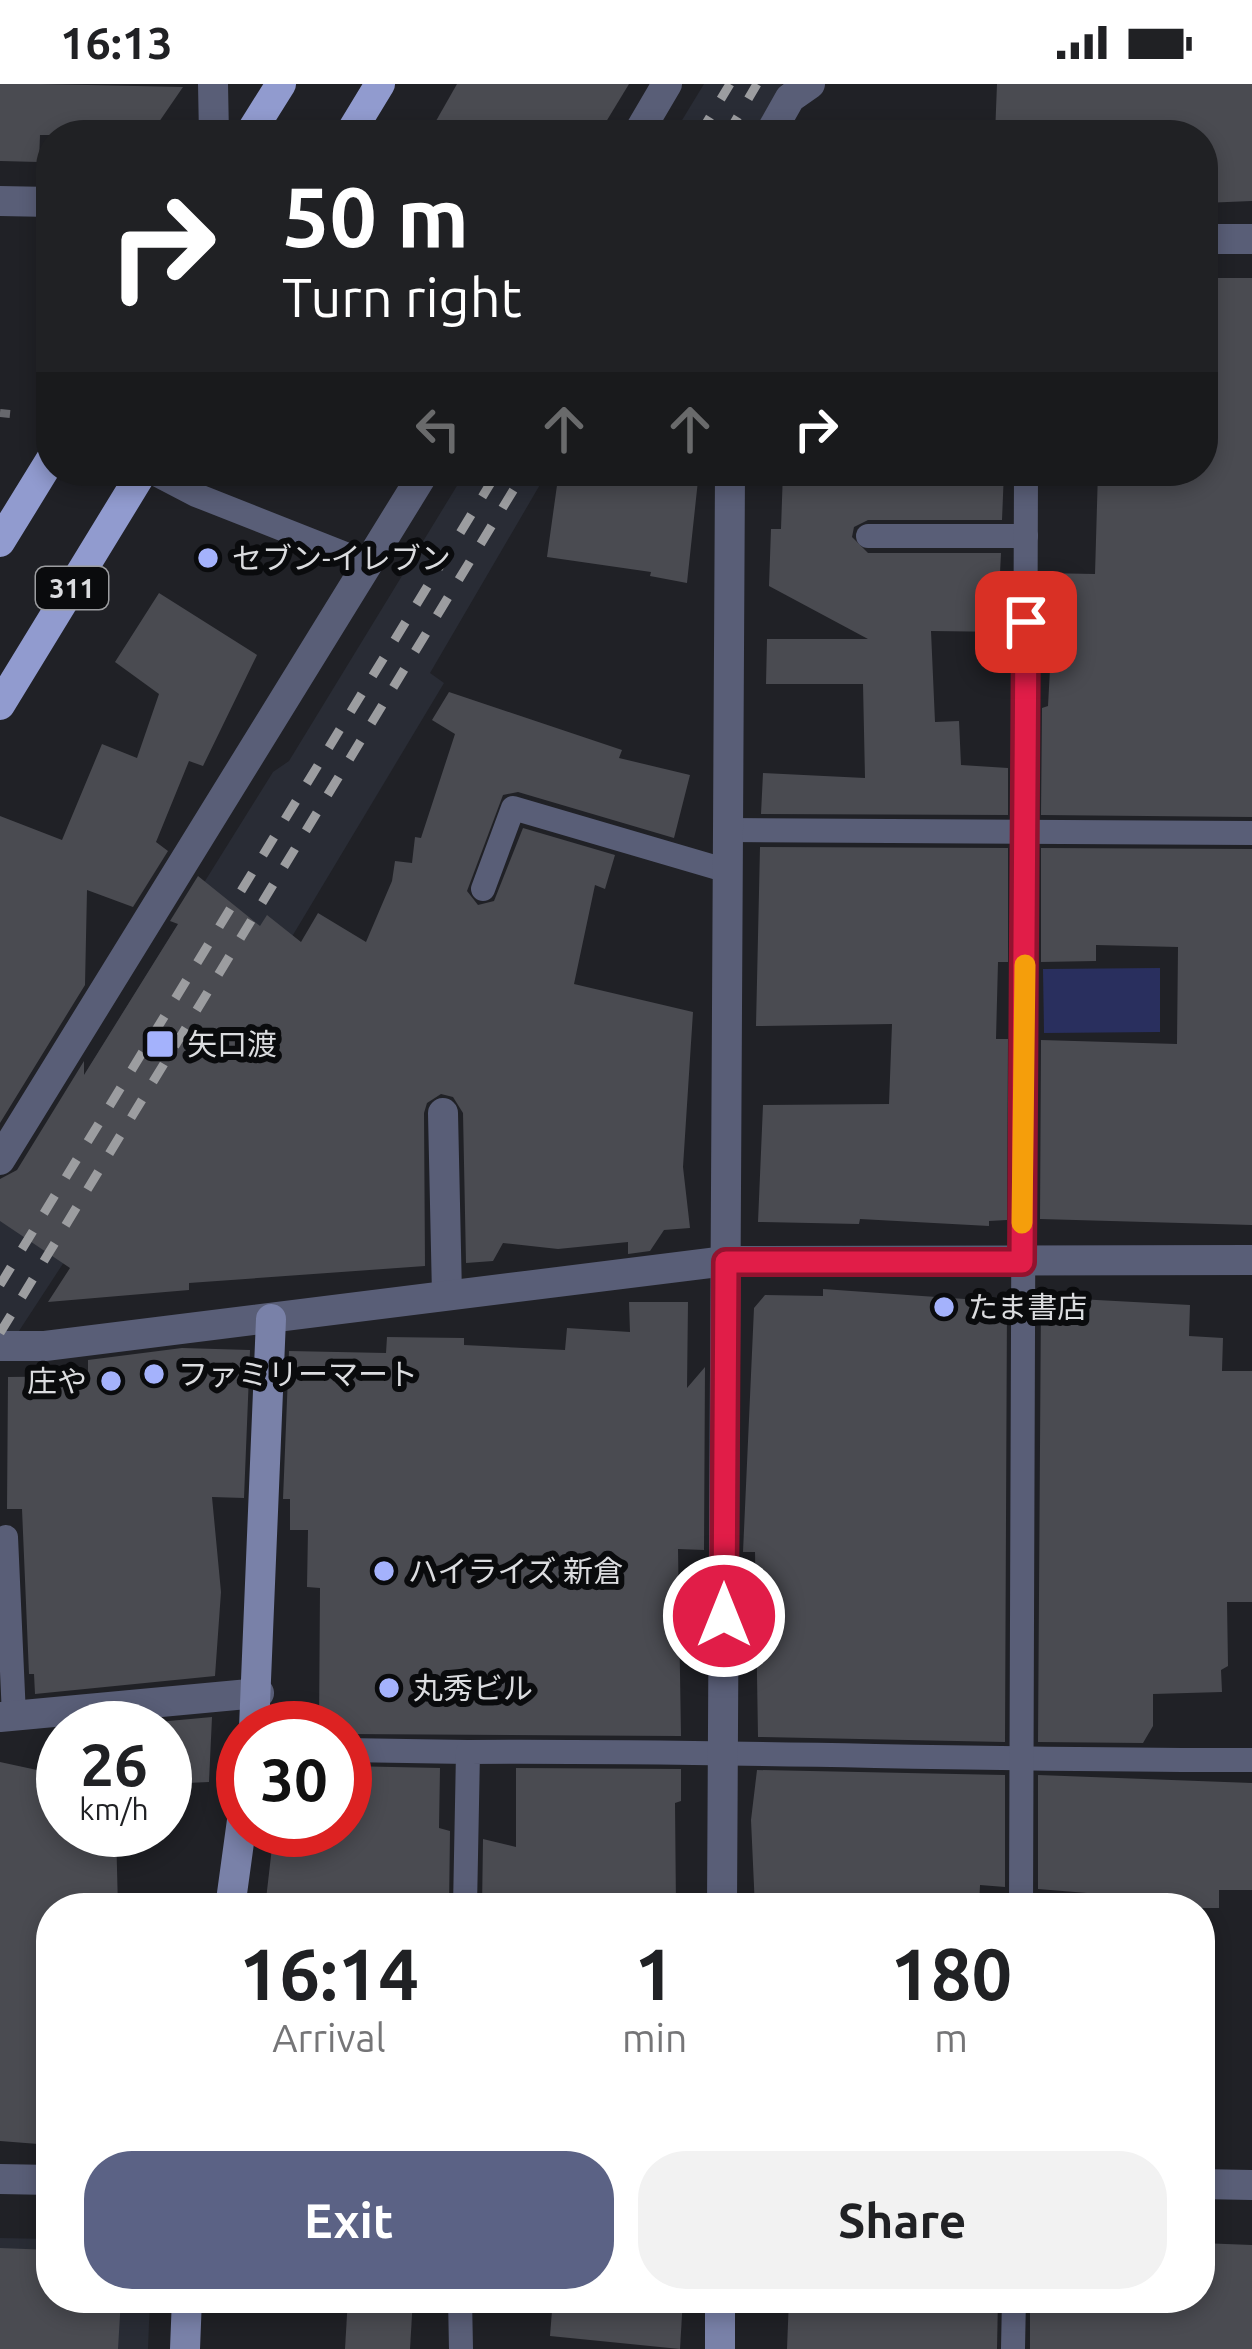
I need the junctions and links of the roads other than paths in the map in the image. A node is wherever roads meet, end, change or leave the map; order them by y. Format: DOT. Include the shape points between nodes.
graph roads {
  1 [pos="213,84"];
  2 [pos="281,84"];
  3 [pos="380,84"];
  4 [pos="667,84"];
  5 [pos="810,84"];
  6 [pos="214,120"];
  7 [pos="258,120"];
  8 [pos="358,120"];
  9 [pos="646,120"];
  10 [pos="778,120"];
  11 [pos="0,201"];
  12 [pos="36,202"];
  13 [pos="1252,238"];
  14 [pos="1218,239"];
  15 [pos="36,483"];
  16 [pos="138,486"];
  17 [pos="178,486"];
  18 [pos="416,486"];
  19 [pos="730,486"];
  20 [pos="1026,486"];
  21 [pos="868,536"];
  22 [pos="1026,536"];
  23 [pos="0,542"];
  24 [pos="368,563"];
  25 [pos="0,705"];
  26 [pos="728,830"];
  27 [pos="1252,833"];
  28 [pos="1027,834"];
  29 [pos="728,871"];
  30 [pos="483,889"];
  31 [pos="442,1113"];
  32 [pos="0,1160"];
  33 [pos="1252,1260"];
  34 [pos="726,1262"];
  35 [pos="1022,1262"];
  36 [pos="447,1295"];
  37 [pos="271,1319"];
  38 [pos="0,1346"];
  39 [pos="6,1537"];
  40 [pos="259,1693"];
  41 [pos="258,1701"];
  42 [pos="7,1717"];
  43 [pos="372,1750"];
  44 [pos="723,1750"];
  45 [pos="468,1752"];
  46 [pos="1252,1760"];
  47 [pos="1023,1761"];
  48 [pos="237,1857"];
  49 [pos="232,1893"];
  50 [pos="465,1893"];
  51 [pos="722,1893"];
  52 [pos="1021,1893"];
  53 [pos="0,2179"];
  54 [pos="36,2180"];
  55 [pos="1215,2184"];
  56 [pos="1252,2185"];
  57 [pos="187,2313"];
  58 [pos="460,2313"];
  59 [pos="720,2313"];
  60 [pos="1014,2313"];
  61 [pos="185,2349"];
  62 [pos="460,2349"];
  63 [pos="720,2349"];
  64 [pos="1013,2349"];
  1 -- 6 [label="street"];
  2 -- 7 [label="main road"];
  3 -- 8 [label="main road"];
  4 -- 9 [label="street"];
  5 -- 10 [label="street"];
  11 -- 12 [label="street"];
  13 -- 14 [label="street"];
  15 -- 23 [label="main road, 311"];
  16 -- 25 [label="main road, 311"];
  17 -- 24 [label="lane"];
  18 -- 24 [label="street"];
  19 -- 26 [label="street"];
  20 -- 22 [label="lane"];
  21 -- 22 [label="lane"];
  22 -- 28 [label="lane"];
  24 -- 32 [label="street"];
  26 -- 28 [label="lane"];
  26 -- 29 [label="street"];
  27 -- 28 [label="lane"];
  28 -- 35 [label="lane"];
  29 -- 30 [label="lane" via="514,808"];
  29 -- 34 [label="street"];
  31 -- 36 [label="street"];
  33 -- 35 [label="street"];
  34 -- 35 [label="street"];
  34 -- 36 [label="street"];
  34 -- 44 [label="street"];
  35 -- 47 [label="lane"];
  36 -- 37 [label="street"];
  37 -- 38 [label="street"];
  37 -- 40 [label="street"];
  39 -- 42 [label="lane"];
  40 -- 41 [label="street"];
  40 -- 42 [label="street"];
  43 -- 45 [label="lane"];
  44 -- 45 [label="lane"];
  44 -- 47 [label="lane"];
  44 -- 51 [label="street"];
  45 -- 50 [label="lane"];
  46 -- 47 [label="lane"];
  47 -- 52 [label="lane"];
  48 -- 49 [label="street"];
  53 -- 54 [label="street"];
  55 -- 56 [label="street"];
  57 -- 61 [label="street"];
  58 -- 62 [label="lane"];
  59 -- 63 [label="street"];
  60 -- 64 [label="lane"];
}
